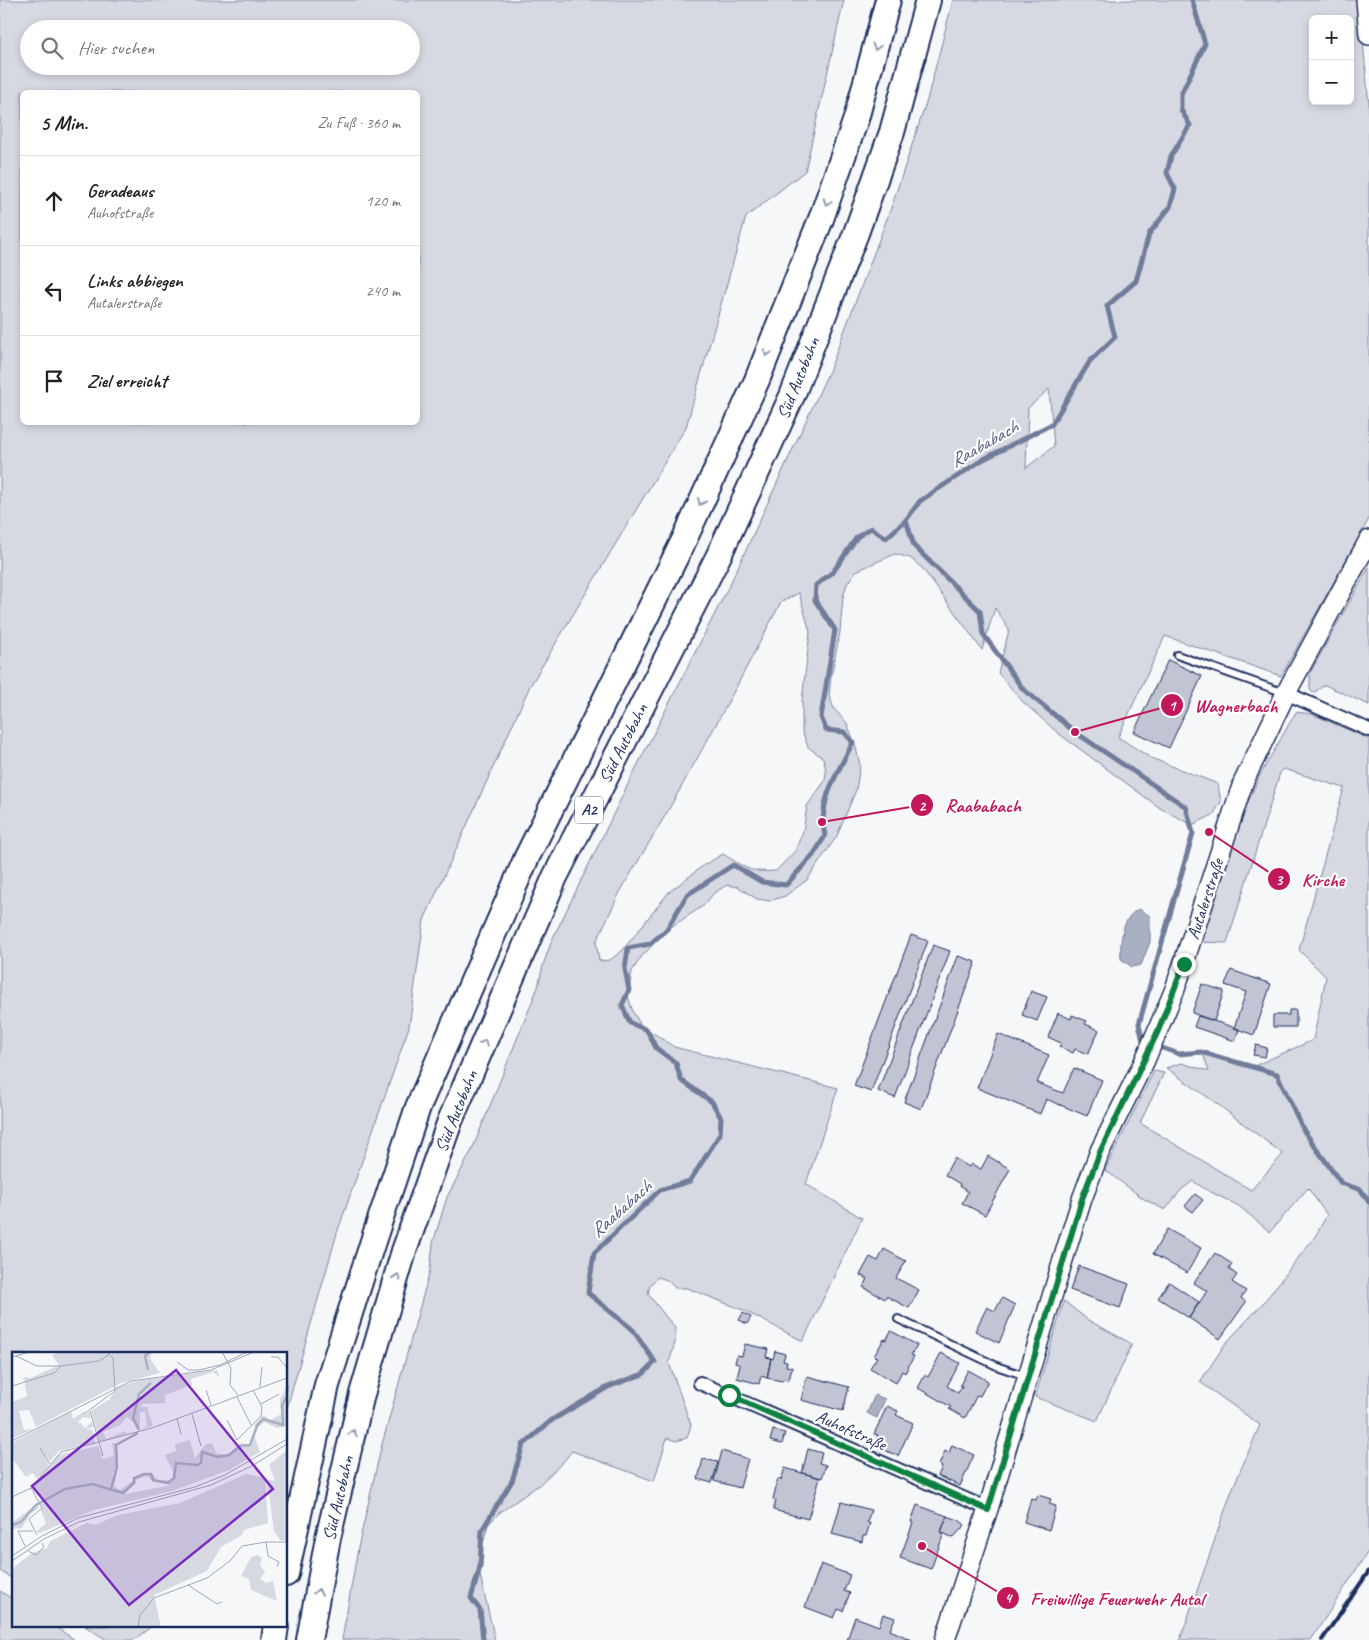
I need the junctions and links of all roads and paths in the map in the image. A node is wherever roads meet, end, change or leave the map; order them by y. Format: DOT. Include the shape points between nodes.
graph roads {
  1 [pos="888,0"];
  2 [pos="928,0"];
  3 [pos="1366,0"];
  4 [pos="1369,35"];
  5 [pos="1369,540"];
  6 [pos="1177,656"];
  7 [pos="1286,693"];
  8 [pos="1369,730"];
  9 [pos="898,1319"];
  10 [pos="1029,1377"];
  11 [pos="700,1382"];
  12 [pos="988,1510"];
  13 [pos="288,1565"];
  14 [pos="309,1640"];
  15 [pos="945,1640"];
  1 -- 13 [label="highway, Süd Autobahn / A2, one-way" via="856,119 821,219 757,380 685,538 527,856 418,1107 327,1385"];
  14 -- 2 [label="highway, Süd Autobahn / A2, one-way" via="328,1538 362,1394 404,1251 450,1121 555,877 719,555 792,396 892,132"];
  3 -- 4 [label="main road"];
  5 -- 7 [label="main road, Autalerstraße"];
  6 -- 7 [label="lane"];
  7 -- 8 [label="street"];
  7 -- 10 [label="main road, Autalerstraße" via="1243,783 1158,1031 1100,1152 1082,1199"];
  9 -- 10 [label="lane" via="999,1367"];
  10 -- 12 [label="main road, Autalerstraße"];
  11 -- 12 [label="street, Auhofstraße"];
  12 -- 15 [label="main road, Autalerstraße"];
}
